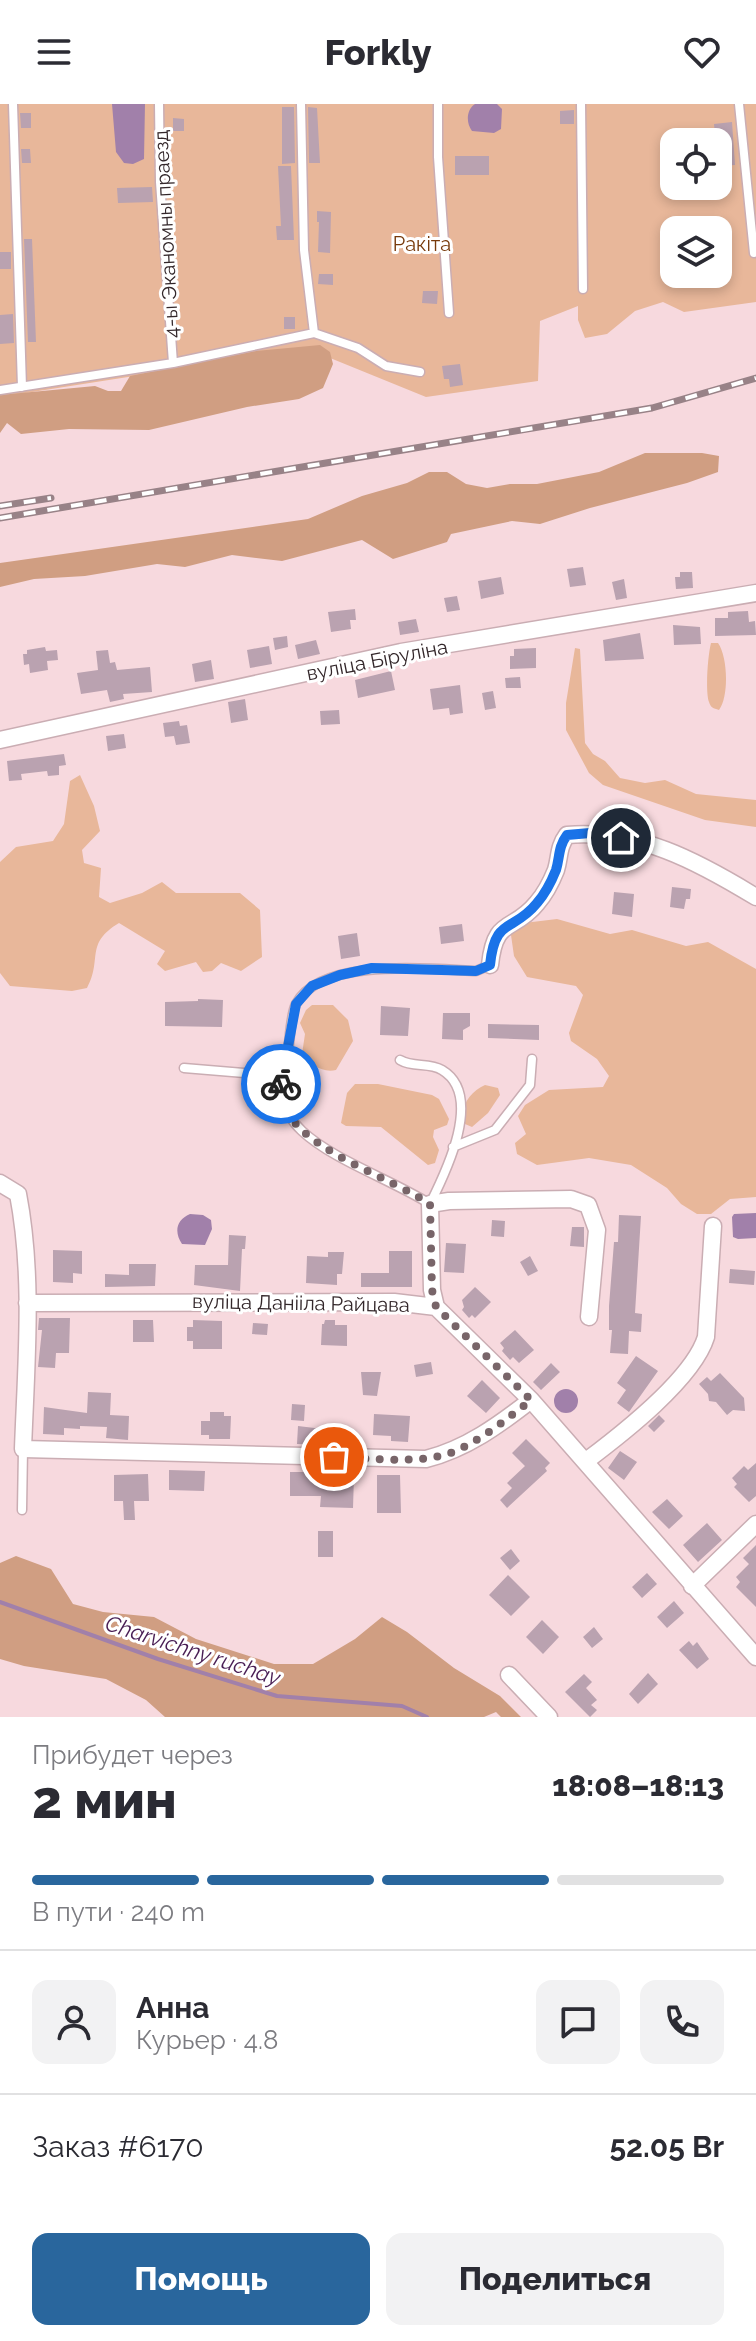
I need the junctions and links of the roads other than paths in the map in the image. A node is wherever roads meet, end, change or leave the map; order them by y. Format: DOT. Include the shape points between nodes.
graph roads {
  1 [pos="13,104"];
  2 [pos="159,104"];
  3 [pos="301,104"];
  4 [pos="438,104"];
  5 [pos="581,104"];
  6 [pos="739,104"];
  7 [pos="754,253"];
  8 [pos="583,289"];
  9 [pos="449,313"];
  10 [pos="314,333"];
  11 [pos="173,363"];
  12 [pos="420,372"];
  13 [pos="22,387"];
  14 [pos="0,390"];
  15 [pos="756,593"];
  16 [pos="0,740"];
  17 [pos="756,897"];
  18 [pos="490,965"];
  19 [pos="532,1059"];
  20 [pos="400,1060"];
  21 [pos="184,1068"];
  22 [pos="281,1085"];
  23 [pos="453,1147"];
  24 [pos="0,1183"];
  25 [pos="430,1204"];
  26 [pos="713,1226"];
  27 [pos="27,1303"];
  28 [pos="436,1307"];
  29 [pos="589,1317"];
  30 [pos="531,1400"];
  31 [pos="23,1449"];
  32 [pos="586,1461"];
  33 [pos="22,1510"];
  34 [pos="756,1524"];
  35 [pos="692,1586"];
  36 [pos="756,1657"];
  37 [pos="509,1675"];
  38 [pos="549,1717"];
  1 -- 13 [label="lane"];
  2 -- 11 [label="lane, 4-ы Эканомны праезд"];
  3 -- 10 [label="lane" via="304,250"];
  4 -- 9 [label="lane"];
  5 -- 8 [label="lane"];
  6 -- 7 [label="lane"];
  10 -- 11 [label="lane"];
  10 -- 12 [label="lane" via="358,348 386,366"];
  11 -- 13 [label="lane"];
  13 -- 14 [label="lane"];
  15 -- 16 [label="street, вуліца Біруліна" via="401,652"];
  17 -- 18 [label="street" via="699,863 651,844 590,833 567,835 559,846 556,871 537,903 504,926 493,942"];
  18 -- 22 [label="lane" via="476,971 372,968 312,986 296,1004"];
  19 -- 23 [label="lane" via="530,1085 495,1130"];
  20 -- 23 [label="lane" via="439,1067 456,1083 462,1113"];
  21 -- 22 [label="lane" via="267,1075"];
  22 -- 25 [label="lane" via="282,1100 303,1132"];
  23 -- 25 [label="lane"];
  24 -- 27 [label="street" via="18,1194"];
  25 -- 28 [label="street"];
  25 -- 29 [label="street" via="571,1199 588,1205 597,1230"];
  26 -- 32 [label="street" via="701,1352 625,1432"];
  27 -- 28 [label="street, вуліца Данііла Райцава" via="394,1302"];
  27 -- 31 [label="street"];
  28 -- 30 [label="street, вуліца Данііла Райцава"];
  30 -- 31 [label="street" via="452,1452 426,1459"];
  30 -- 32 [label="street, вуліца Данііла Райцава"];
  31 -- 33 [label="lane"];
  32 -- 35 [label="street, вуліца Данііла Райцава"];
  34 -- 35 [label="street"];
  35 -- 36 [label="street, вуліца Данііла Райцава"];
  37 -- 38 [label="street"];
}
